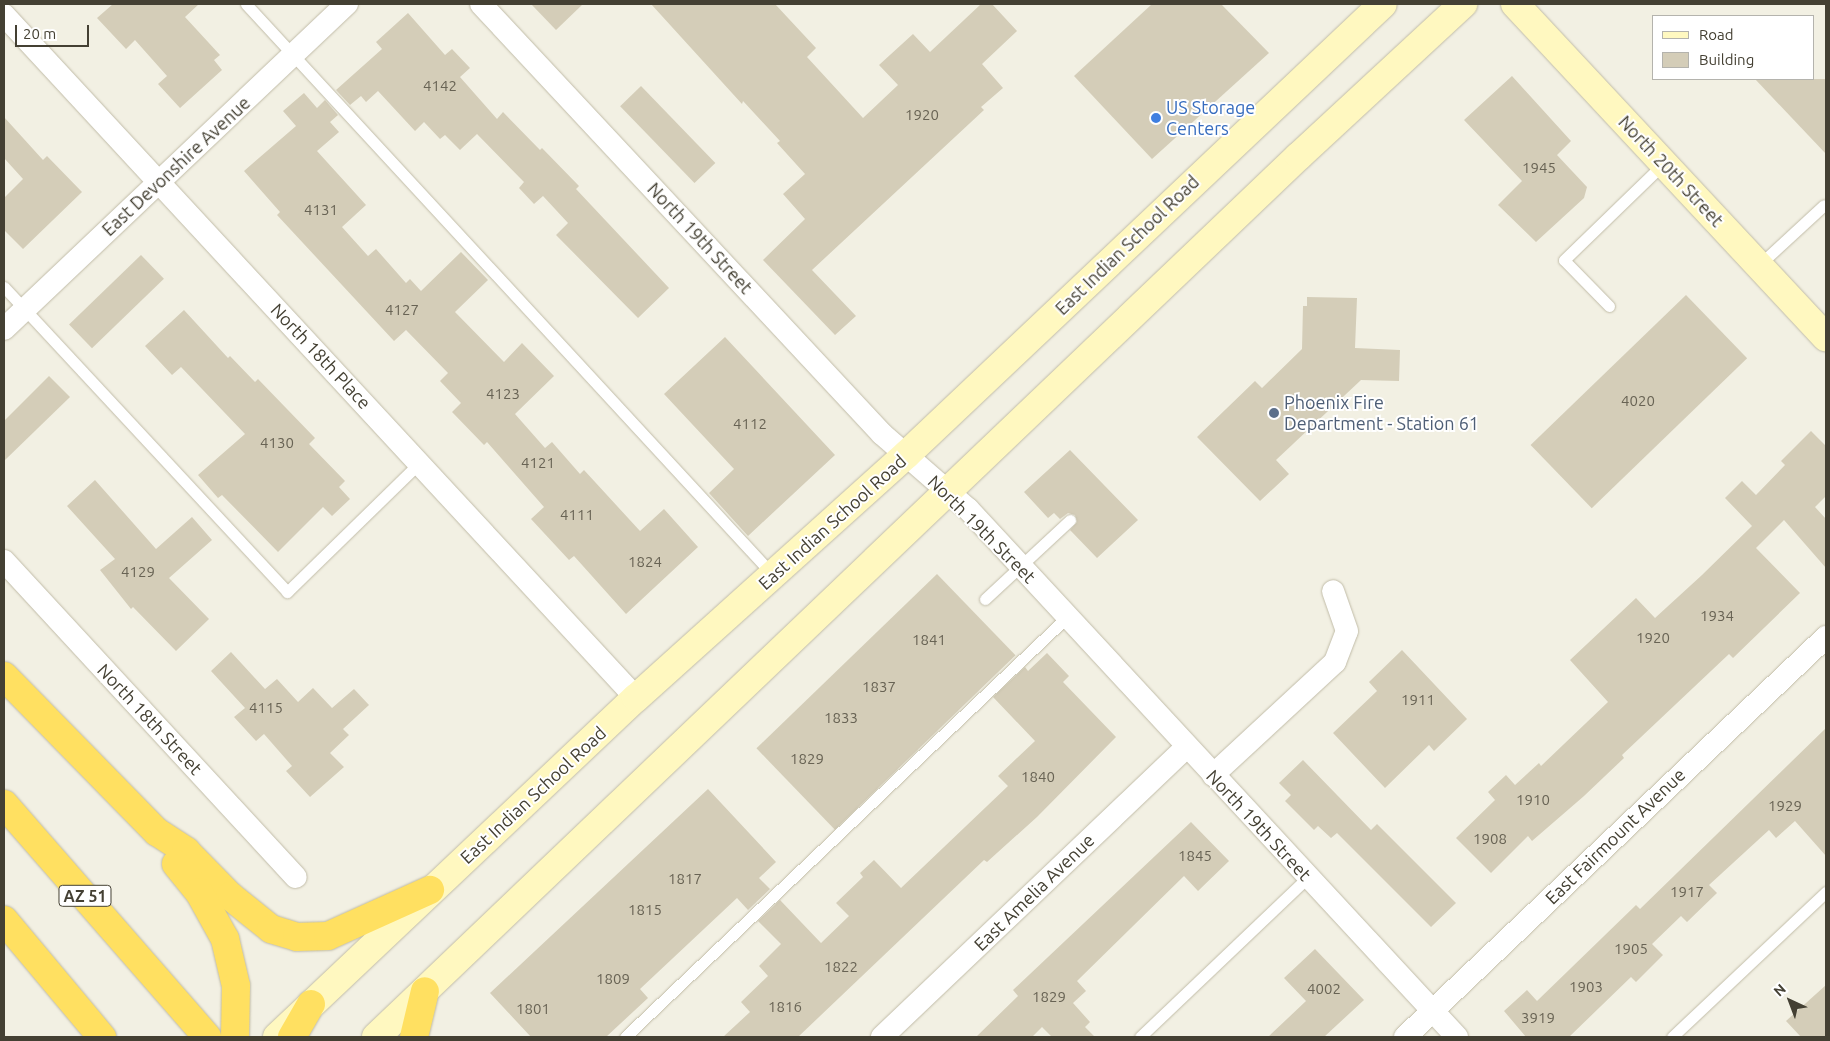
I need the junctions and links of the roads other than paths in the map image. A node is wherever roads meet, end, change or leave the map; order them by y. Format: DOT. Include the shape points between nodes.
graph roads {
  1 [pos="246,4"];
  2 [pos="347,4"];
  3 [pos="482,4"];
  4 [pos="1383,4"];
  5 [pos="1463,4"];
  6 [pos="1514,4"];
  7 [pos="4,14"];
  8 [pos="294,55"];
  9 [pos="1664,163"];
  10 [pos="160,182"];
  11 [pos="1824,205"];
  12 [pos="1758,265"];
  13 [pos="4,287"];
  14 [pos="1609,306"];
  15 [pos="24,309"];
  16 [pos="4,329"];
  17 [pos="1826,338"];
  18 [pos="906,454"];
  19 [pos="419,463"];
  20 [pos="947,492"];
  21 [pos="1070,520"];
  22 [pos="4,561"];
  23 [pos="1021,566"];
  24 [pos="773,575"];
  25 [pos="1333,591"];
  26 [pos="986,599"];
  27 [pos="1068,616"];
  28 [pos="1826,636"];
  29 [pos="4,676"];
  30 [pos="636,698"];
  31 [pos="1186,747"];
  32 [pos="1213,775"];
  33 [pos="4,804"];
  34 [pos="157,832"];
  35 [pos="296,877"];
  36 [pos="1308,877"];
  37 [pos="430,890"];
  38 [pos="1826,892"];
  39 [pos="4,920"];
  40 [pos="425,991"];
  41 [pos="311,1004"];
  42 [pos="1432,1011"];
  43 [pos="102,1037"];
  44 [pos="206,1037"];
  45 [pos="235,1037"];
  46 [pos="277,1037"];
  47 [pos="292,1037"];
  48 [pos="376,1037"];
  49 [pos="414,1037"];
  50 [pos="625,1037"];
  51 [pos="882,1037"];
  52 [pos="1140,1037"];
  53 [pos="1405,1037"];
  54 [pos="1457,1037"];
  55 [pos="1672,1037"];
  1 -- 8 [label="lane"];
  2 -- 8 [label="street, East Devonshire Avenue"];
  3 -- 18 [label="street, North 19th Street" via="882,434"];
  4 -- 18 [label="main road, East Indian School Road"];
  5 -- 20 [label="main road"];
  6 -- 9 [label="main road, North 20th Street"];
  7 -- 10 [label="street, North 18th Place"];
  8 -- 10 [label="street, East Devonshire Avenue"];
  8 -- 24 [label="lane"];
  9 -- 12 [label="main road, North 20th Street"];
  9 -- 14 [label="lane" via="1564,260"];
  10 -- 15 [label="street, East Devonshire Avenue"];
  10 -- 19 [label="street, North 18th Place"];
  11 -- 12 [label="lane"];
  12 -- 17 [label="main road, North 20th Street"];
  13 -- 15 [label="lane"];
  15 -- 16 [label="street, East Devonshire Avenue"];
  15 -- 19 [label="lane" via="287,592"];
  18 -- 20 [label="street, North 19th Street"];
  18 -- 24 [label="main road, East Indian School Road"];
  19 -- 30 [label="street, North 18th Place"];
  20 -- 23 [label="street, North 19th Street"];
  20 -- 40 [label="main road"];
  21 -- 23 [label="lane"];
  22 -- 35 [label="street, North 18th Street"];
  23 -- 26 [label="lane"];
  23 -- 27 [label="street, North 19th Street"];
  24 -- 30 [label="main road, East Indian School Road"];
  25 -- 32 [label="street" via="1347,631 1335,662"];
  27 -- 31 [label="street, North 19th Street"];
  27 -- 50 [label="lane"];
  28 -- 42 [label="street, East Fairmount Avenue"];
  29 -- 34 [label="highway"];
  30 -- 37 [label="main road, East Indian School Road"];
  31 -- 32 [label="street, North 19th Street"];
  31 -- 51 [label="street, East Amelia Avenue"];
  32 -- 36 [label="street, North 19th Street"];
  33 -- 44 [label="highway, AZ 51"];
  34 -- 37 [label="highway" via="186,852 250,914 271,929 297,937 328,936"];
  34 -- 45 [label="highway" via="177,866 214,916 225,940 236,986"];
  36 -- 42 [label="street, North 19th Street"];
  36 -- 52 [label="lane"];
  37 -- 41 [label="main road, East Indian School Road"];
  38 -- 55 [label="lane"];
  39 -- 43 [label="highway"];
  40 -- 48 [label="main road"];
  40 -- 49 [label="highway"];
  41 -- 46 [label="main road, East Indian School Road"];
  41 -- 47 [label="highway"];
  42 -- 53 [label="street, East Fairmount Avenue"];
  42 -- 54 [label="street, North 19th Street"];
}
